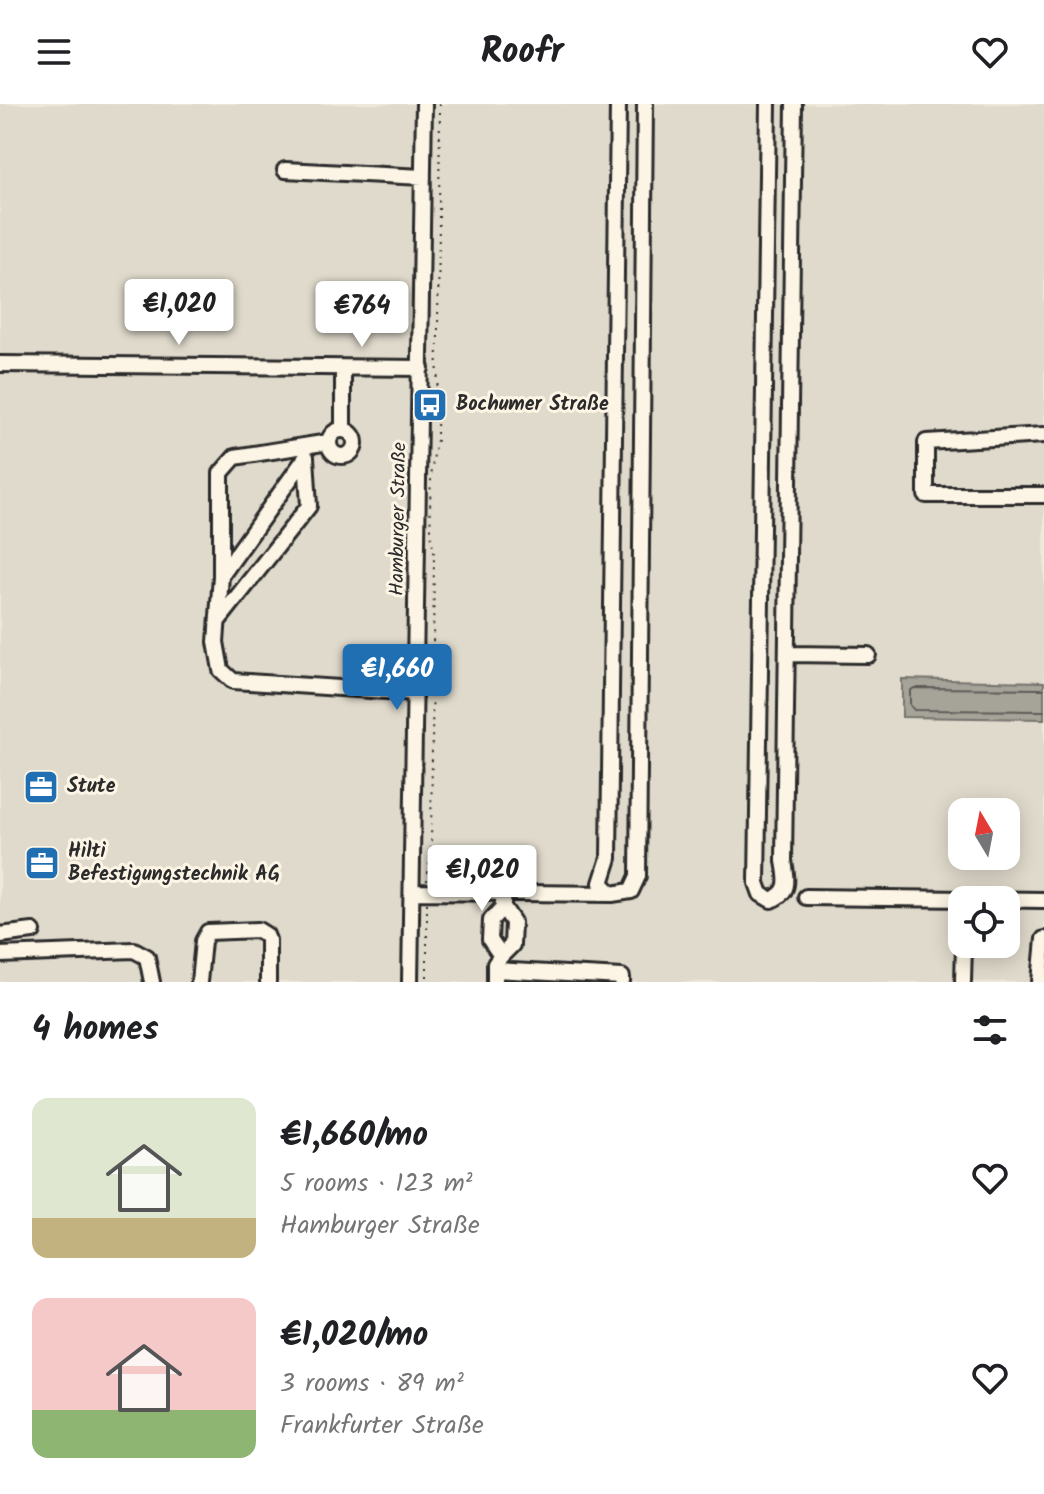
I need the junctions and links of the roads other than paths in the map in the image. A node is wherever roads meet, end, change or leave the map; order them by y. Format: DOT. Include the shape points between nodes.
graph roads {
  1 [pos="424,104"];
  2 [pos="618,104"];
  3 [pos="645,104"];
  4 [pos="768,104"];
  5 [pos="794,104"];
  6 [pos="285,170"];
  7 [pos="423,177"];
  8 [pos="0,364"];
  9 [pos="343,368"];
  10 [pos="421,368"];
  11 [pos="343,430"];
  12 [pos="1044,435"];
  13 [pos="323,443"];
  14 [pos="306,457"];
  15 [pos="1044,495"];
  16 [pos="221,576"];
  17 [pos="217,622"];
  18 [pos="787,654"];
  19 [pos="868,655"];
  20 [pos="416,693"];
  21 [pos="420,892"];
  22 [pos="612,894"];
  23 [pos="806,897"];
  24 [pos="948,900"];
  25 [pos="1020,900"];
  26 [pos="1044,900"];
  27 [pos="501,905"];
  28 [pos="33,931"];
  29 [pos="0,935"];
  30 [pos="1044,939"];
  31 [pos="0,955"];
  32 [pos="964,958"];
  33 [pos="497,965"];
  34 [pos="152,982"];
  35 [pos="199,982"];
  36 [pos="268,982"];
  37 [pos="410,982"];
  38 [pos="622,982"];
  39 [pos="963,982"];
  40 [pos="1040,982"];
  1 -- 7 [label="street, Hamburger Straße"];
  2 -- 22 [label="street" via="609,858 601,883"];
  3 -- 22 [label="street" via="638,876 631,891"];
  4 -- 18 [label="street" via="757,883 771,900 782,896 788,885"];
  5 -- 18 [label="street"];
  6 -- 7 [label="street"];
  7 -- 10 [label="street, Hamburger Straße"];
  8 -- 9 [label="street"];
  9 -- 10 [label="street"];
  9 -- 11 [label="street"];
  10 -- 20 [label="street, Hamburger Straße"];
  11 -- 13 [label="street"];
  11 -- 13 [label="street" via="355,442 351,453 333,453"];
  12 -- 15 [label="street" via="926,442 926,495"];
  13 -- 14 [label="street"];
  13 -- 16 [label="street" via="235,457 221,473"];
  14 -- 16 [label="street"];
  14 -- 17 [label="street" via="309,506"];
  16 -- 17 [label="street"];
  17 -- 20 [label="street" via="221,670 233,681"];
  18 -- 19 [label="street"];
  20 -- 21 [label="street, Hamburger Straße"];
  21 -- 27 [label="street"];
  21 -- 37 [label="street, Hamburger Straße"];
  22 -- 27 [label="street" via="551,894"];
  23 -- 24 [label="street"];
  25 -- 26 [label="street"];
  27 -- 33 [label="street" via="491,920"];
  27 -- 33 [label="street" via="513,922 512,945"];
  28 -- 29 [label="street"];
  30 -- 40 [label="street"];
  31 -- 34 [label="street" via="134,950 147,957"];
  32 -- 39 [label="street"];
  33 -- 38 [label="street" via="622,977"];
  35 -- 36 [label="street" via="208,932 258,930 268,940"];
}
